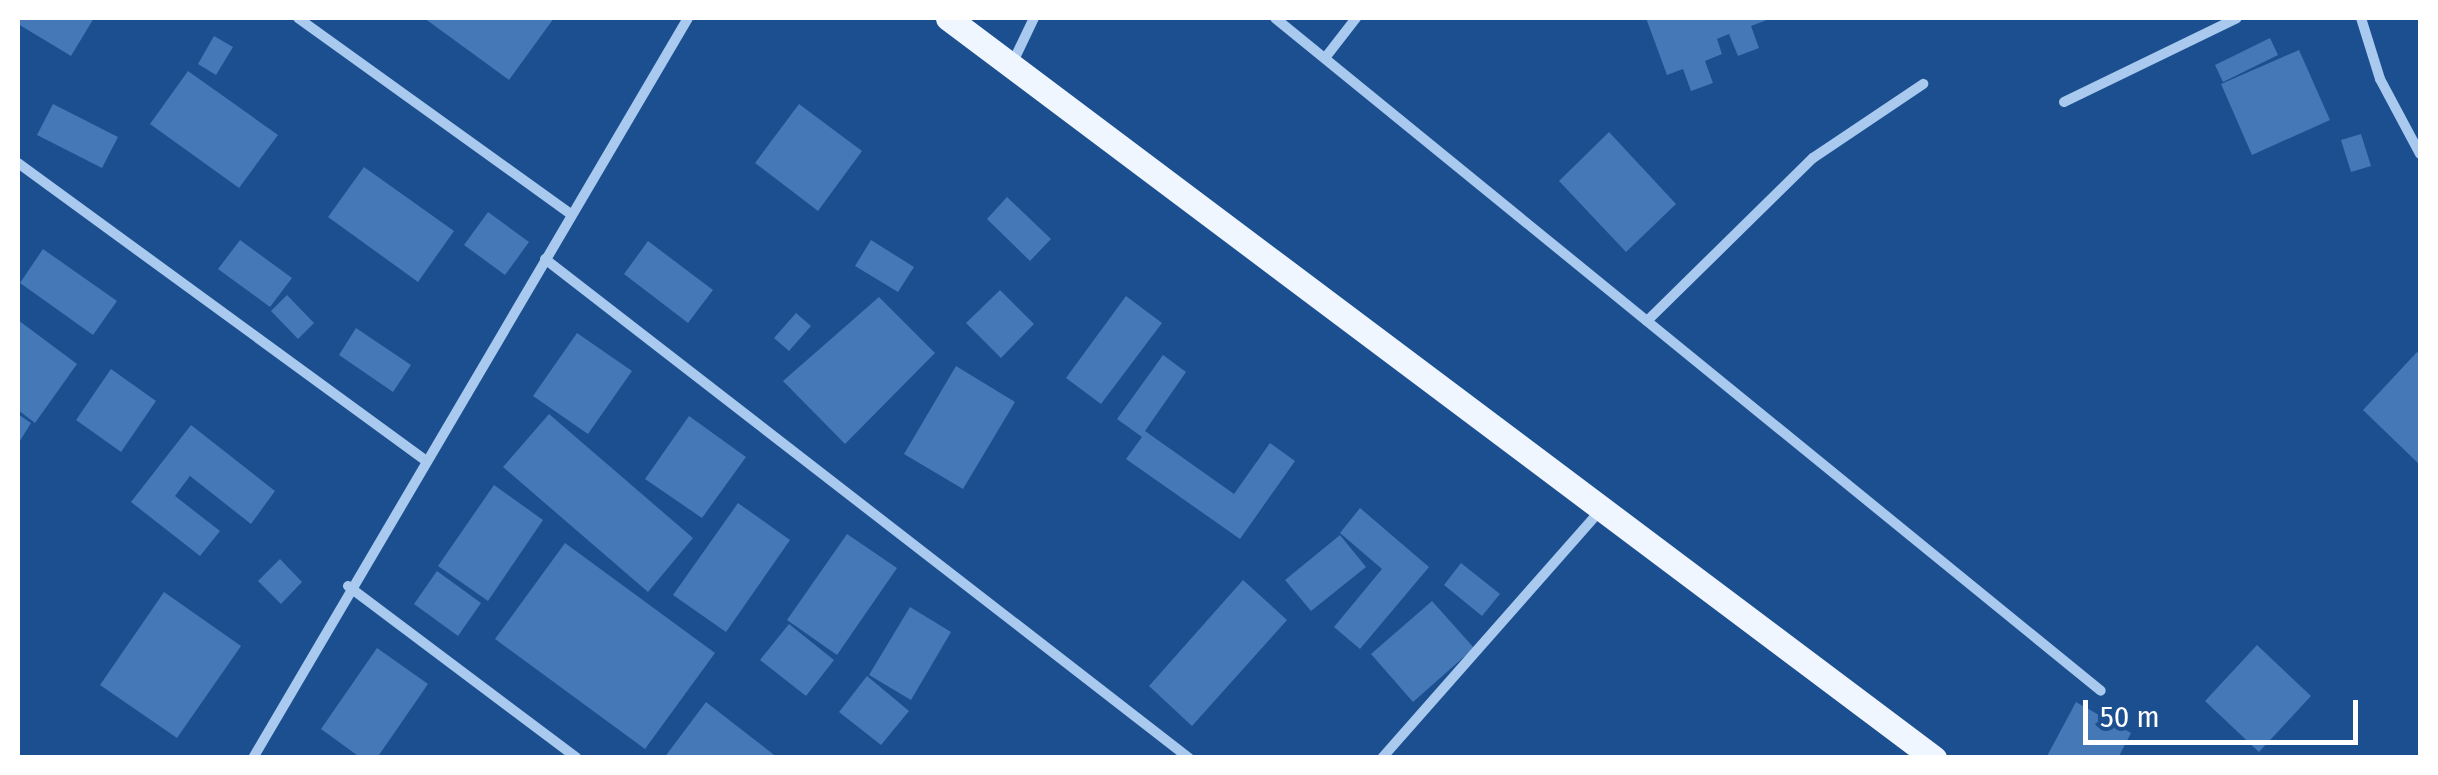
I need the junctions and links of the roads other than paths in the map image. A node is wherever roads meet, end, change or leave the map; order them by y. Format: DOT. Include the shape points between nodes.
graph roads {
  1 [pos="298,18"];
  2 [pos="688,18"];
  3 [pos="948,18"];
  4 [pos="1034,18"];
  5 [pos="1275,18"];
  6 [pos="1356,18"];
  7 [pos="2237,18"];
  8 [pos="2361,18"];
  9 [pos="1325,58"];
  10 [pos="1011,66"];
  11 [pos="1923,84"];
  12 [pos="2064,102"];
  13 [pos="2420,154"];
  14 [pos="18,163"];
  15 [pos="571,214"];
  16 [pos="546,259"];
  17 [pos="1647,320"];
  18 [pos="425,460"];
  19 [pos="1604,507"];
  20 [pos="348,586"];
  21 [pos="2101,691"];
  22 [pos="253,758"];
  23 [pos="577,758"];
  24 [pos="1189,758"];
  25 [pos="1382,758"];
  26 [pos="1934,758"];
  1 -- 15 [label="street"];
  2 -- 15 [label="street"];
  3 -- 10 [label="main road"];
  4 -- 10 [label="street"];
  5 -- 9 [label="street"];
  6 -- 9 [label="street"];
  7 -- 12 [label="street"];
  8 -- 13 [label="street" via="2380,79"];
  9 -- 17 [label="street"];
  10 -- 19 [label="main road"];
  11 -- 17 [label="street" via="1812,158"];
  14 -- 18 [label="street"];
  15 -- 16 [label="street"];
  16 -- 18 [label="street"];
  16 -- 24 [label="street"];
  17 -- 21 [label="street"];
  18 -- 20 [label="street"];
  19 -- 25 [label="street"];
  19 -- 26 [label="main road"];
  20 -- 22 [label="street"];
  20 -- 23 [label="street"];
}
